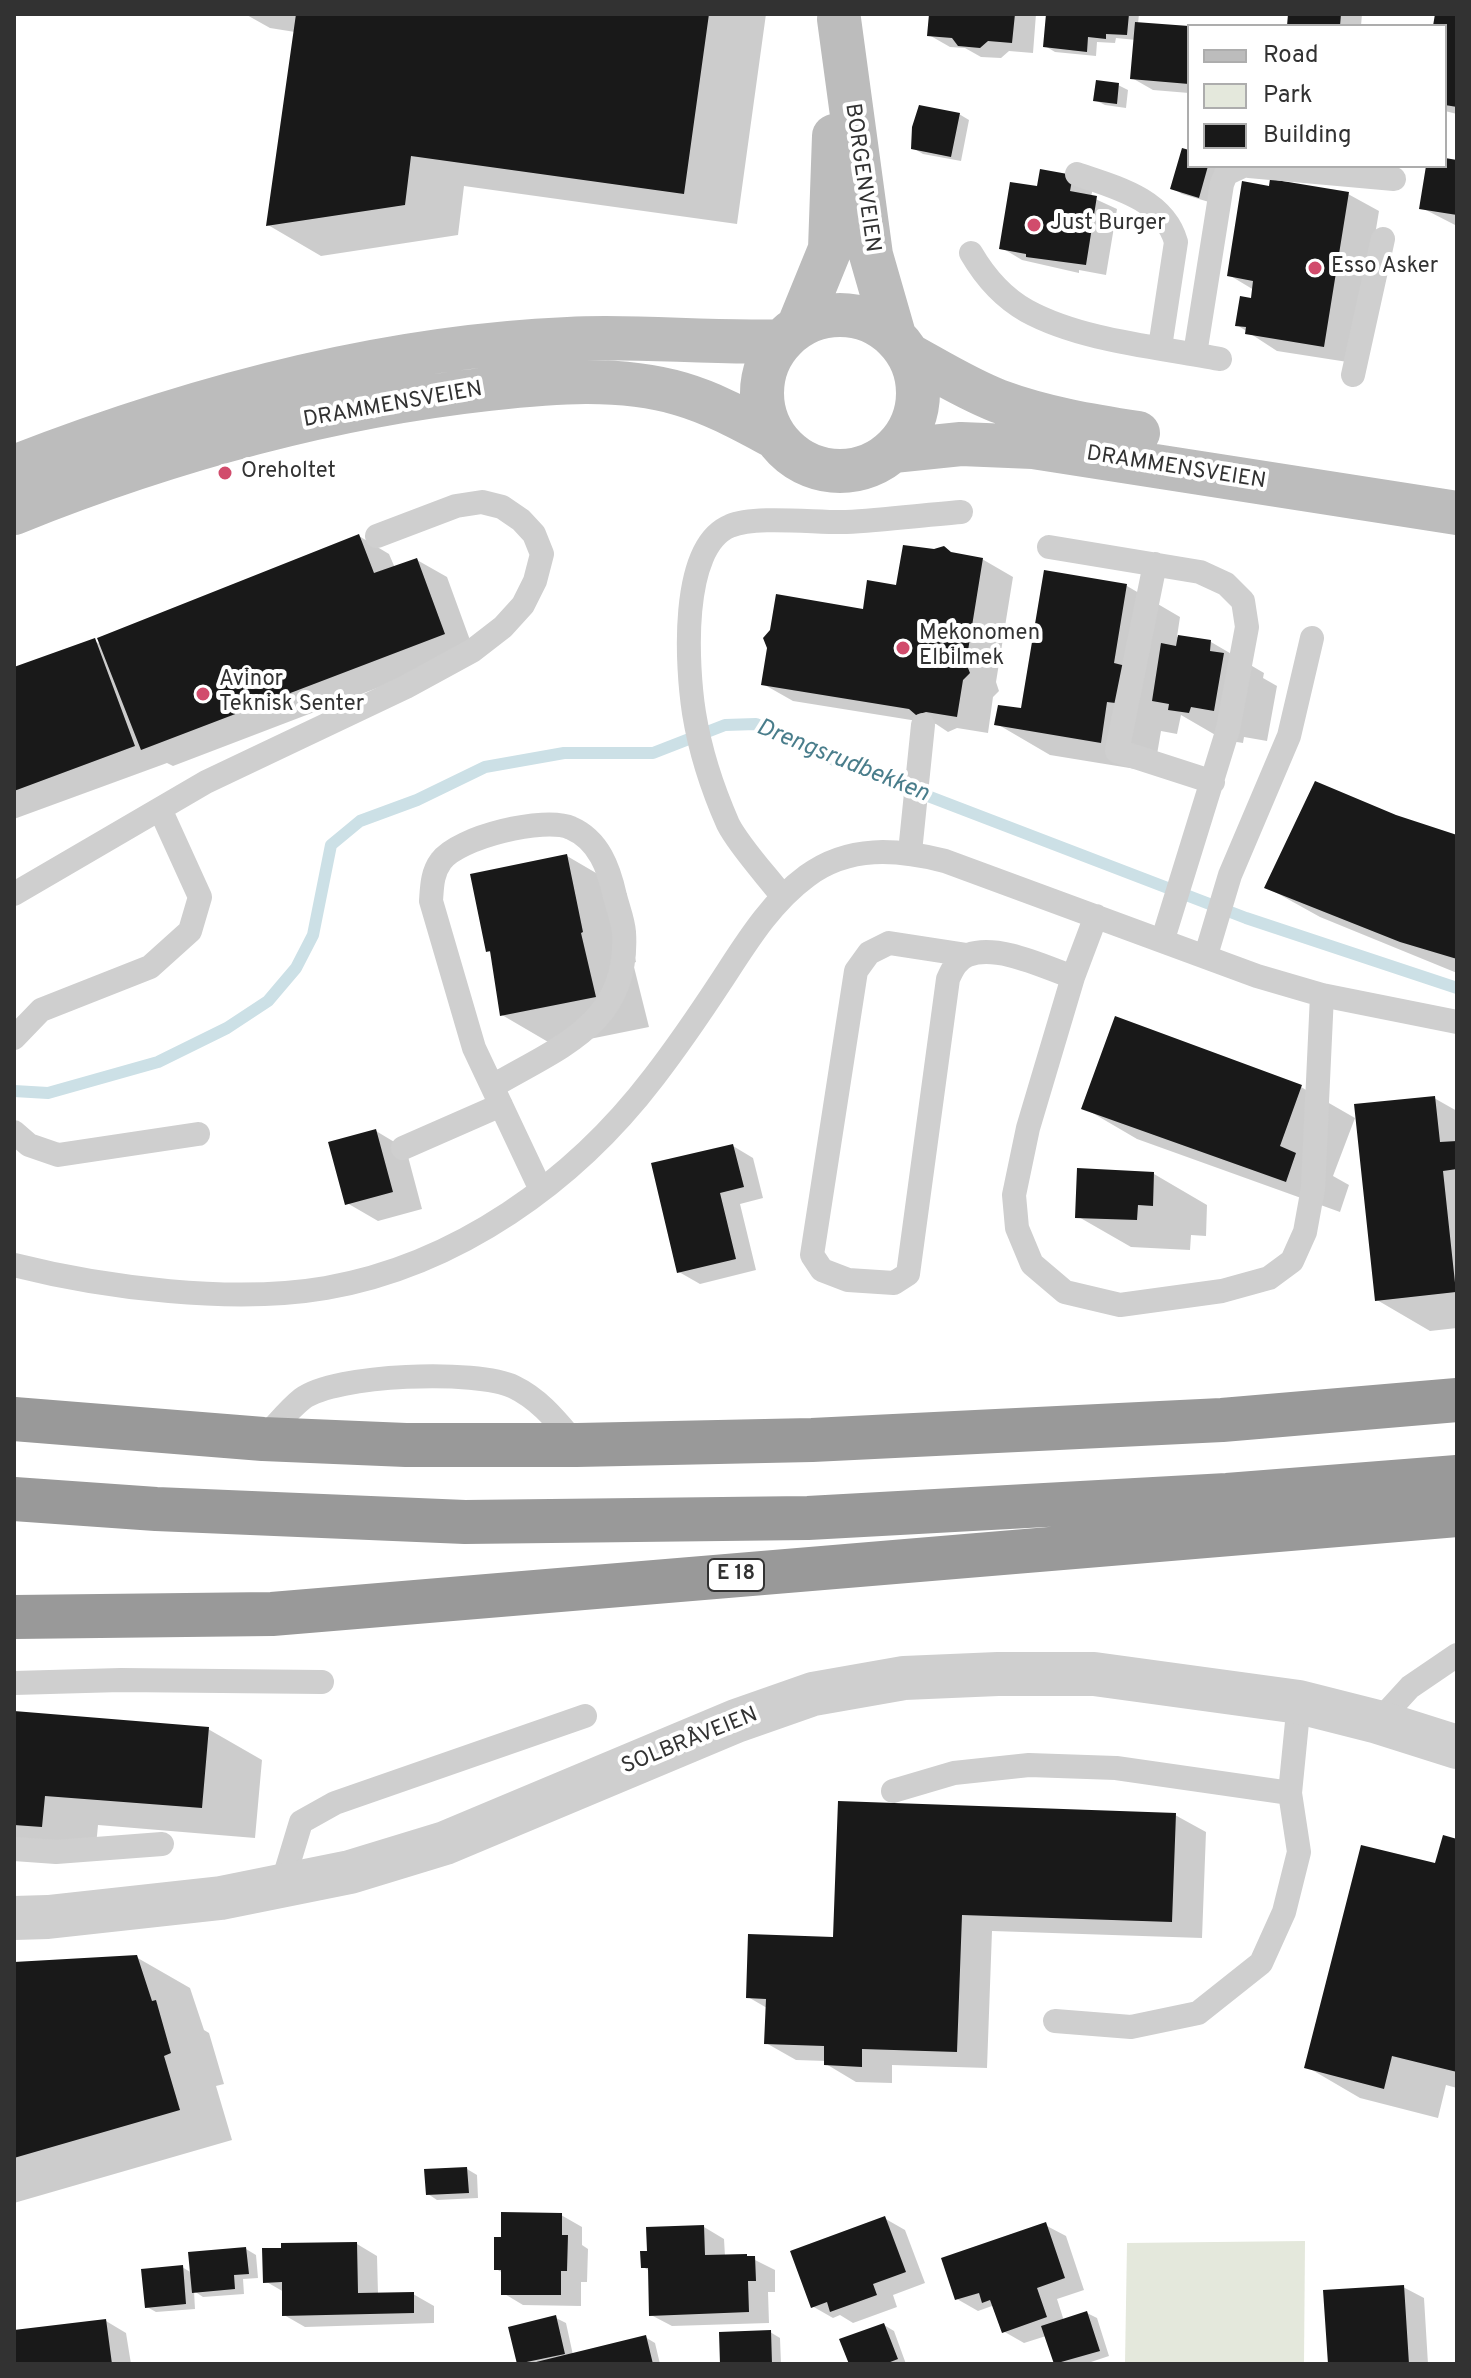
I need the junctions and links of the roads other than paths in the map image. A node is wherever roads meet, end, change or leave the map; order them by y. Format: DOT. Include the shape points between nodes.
graph roads {
  1 [pos="839,17"];
  2 [pos="1241,168"];
  3 [pos="1269,168"];
  4 [pos="1077,174"];
  5 [pos="1394,179"];
  6 [pos="1383,239"];
  7 [pos="971,253"];
  8 [pos="790,333"];
  9 [pos="902,345"];
  10 [pos="1160,347"];
  11 [pos="1195,354"];
  12 [pos="1220,359"];
  13 [pos="1353,375"];
  14 [pos="775,437"];
  15 [pos="893,451"];
  16 [pos="14,467"];
  17 [pos="1457,483"];
  18 [pos="961,512"];
  19 [pos="14,513"];
  20 [pos="1457,513"];
  21 [pos="377,536"];
  22 [pos="1049,547"];
  23 [pos="1155,564"];
  24 [pos="1312,638"];
  25 [pos="923,725"];
  26 [pos="1213,782"];
  27 [pos="160,809"];
  28 [pos="910,852"];
  29 [pos="14,894"];
  30 [pos="783,897"];
  31 [pos="1096,916"];
  32 [pos="1163,939"];
  33 [pos="967,955"];
  34 [pos="1206,955"];
  35 [pos="1073,977"];
  36 [pos="1322,995"];
  37 [pos="1457,1022"];
  38 [pos="14,1038"];
  39 [pos="497,1096"];
  40 [pos="14,1132"];
  41 [pos="198,1134"];
  42 [pos="403,1148"];
  43 [pos="541,1190"];
  44 [pos="14,1265"];
  45 [pos="1457,1400"];
  46 [pos="14,1419"];
  47 [pos="263,1439"];
  48 [pos="577,1445"];
  49 [pos="1457,1477"];
  50 [pos="14,1499"];
  51 [pos="1457,1515"];
  52 [pos="14,1617"];
  53 [pos="1457,1655"];
  54 [pos="322,1682"];
  55 [pos="14,1683"];
  56 [pos="1299,1702"];
  57 [pos="585,1716"];
  58 [pos="1378,1722"];
  59 [pos="1457,1747"];
  60 [pos="893,1791"];
  61 [pos="1290,1793"];
  62 [pos="162,1844"];
  63 [pos="14,1849"];
  64 [pos="281,1888"];
  65 [pos="14,1918"];
  66 [pos="1055,2021"];
  1 -- 8 [label="main road, BORGENVEIEN" via="830,249"];
  1 -- 9 [label="main road, BORGENVEIEN" via="871,255"];
  2 -- 11 [label="lane" via="1226,174 1222,184"];
  3 -- 5 [label="lane"];
  4 -- 10 [label="lane" via="1145,202 1172,228 1176,242"];
  6 -- 13 [label="lane"];
  7 -- 10 [label="lane" via="999,291 1026,311 1104,337"];
  8 -- 9 [label="main road" via="822,316 847,314 872,320"];
  8 -- 14 [label="main road" via="767,362 761,386 764,413"];
  8 -- 16 [label="main road, DRAMMENSVEIEN" via="741,343 567,339 400,358 192,405"];
  9 -- 15 [label="main road" via="918,379 918,404 910,430"];
  9 -- 17 [label="main road, DRAMMENSVEIEN" via="959,383 997,400 1075,422"];
  10 -- 11 [label="lane"];
  11 -- 12 [label="lane"];
  14 -- 15 [label="main road" via="794,457 818,469 844,472 871,466"];
  14 -- 19 [label="main road, DRAMMENSVEIEN" via="680,394 589,381 534,384 389,403 253,433 156,460"];
  15 -- 20 [label="main road, DRAMMENSVEIEN" via="961,444 1033,447"];
  18 -- 30 [label="lane" via="731,525 703,553 692,590 694,713 729,826"];
  21 -- 27 [label="lane" via="456,506 482,502 521,520 542,554 523,605 472,651"];
  22 -- 23 [label="lane"];
  23 -- 26 [label="lane" via="1200,572 1226,584 1243,601 1247,627"];
  23 -- 26 [label="lane" via="1117,751"];
  24 -- 34 [label="lane" via="1289,736 1230,875"];
  25 -- 28 [label="lane"];
  26 -- 32 [label="lane"];
  27 -- 29 [label="lane"];
  27 -- 38 [label="lane" via="200,897 190,931 150,967 41,1010"];
  28 -- 30 [label="lane" via="867,851 835,860"];
  28 -- 31 [label="lane"];
  30 -- 43 [label="lane" via="755,928 654,1078 591,1149"];
  31 -- 32 [label="lane"];
  31 -- 35 [label="lane"];
  32 -- 34 [label="lane"];
  33 -- 33 [label="lane" via="948,979 908,1274 894,1283 848,1280 822,1270 812,1255 856,971 869,953 889,943"];
  33 -- 35 [label="lane" via="1002,953"];
  34 -- 36 [label="lane"];
  35 -- 36 [label="lane" via="1028,1128 1014,1195 1017,1228 1032,1264 1065,1292 1120,1305 1234,1288 1269,1278 1292,1261 1305,1232 1313,1188"];
  36 -- 37 [label="lane"];
  39 -- 39 [label="lane" via="456,991 431,901 432,881 440,861 466,842 553,823 570,827 599,852 610,874 624,931 616,991 605,1011 581,1034"];
  39 -- 42 [label="lane"];
  39 -- 43 [label="lane"];
  40 -- 41 [label="lane" via="29,1145 58,1155"];
  43 -- 44 [label="lane" via="444,1250 326,1288 189,1292"];
  45 -- 48 [label="highway" via="1222,1420"];
  46 -- 47 [label="highway"];
  47 -- 48 [label="highway"];
  47 -- 48 [label="lane" via="303,1398 324,1389 370,1379 463,1377 493,1378 515,1387 542,1404"];
  49 -- 50 [label="highway" via="808,1518 465,1522"];
  51 -- 52 [label="highway, E 18" via="272,1614"];
  53 -- 58 [label="lane" via="1410,1687"];
  54 -- 55 [label="lane"];
  56 -- 58 [label="street, SOLBRÅVEIEN"];
  56 -- 61 [label="lane"];
  56 -- 64 [label="street, SOLBRÅVEIEN" via="1094,1674 904,1678 828,1691 736,1721 445,1843"];
  57 -- 64 [label="lane" via="335,1803 301,1822"];
  58 -- 59 [label="street, SOLBRÅVEIEN"];
  60 -- 61 [label="lane" via="954,1773 1029,1765 1116,1768"];
  61 -- 66 [label="lane" via="1299,1852 1284,1912 1261,1963 1198,2013 1131,2027"];
  62 -- 63 [label="lane" via="56,1852"];
  64 -- 65 [label="street, SOLBRÅVEIEN"];
}
